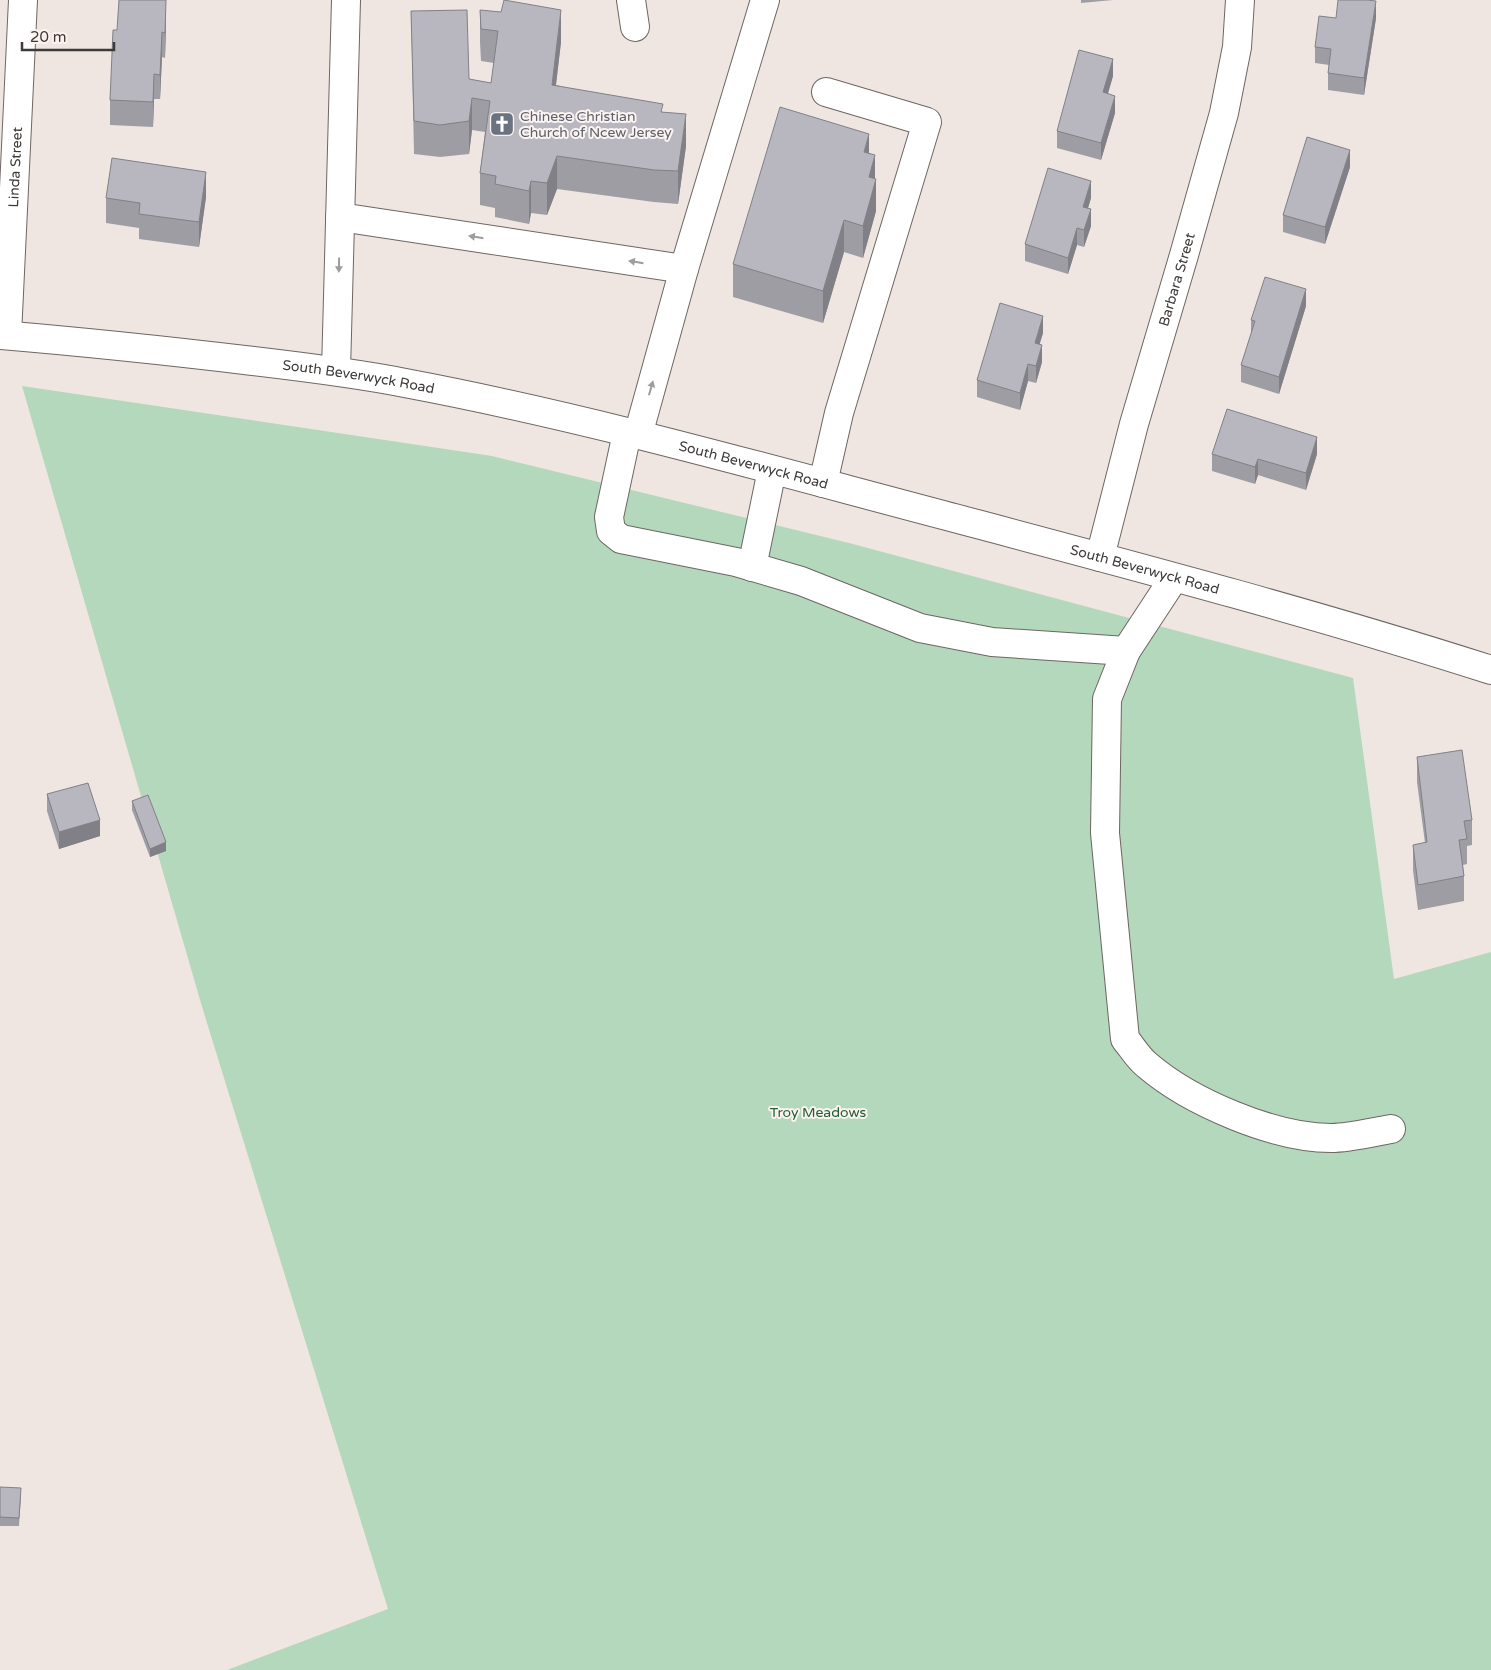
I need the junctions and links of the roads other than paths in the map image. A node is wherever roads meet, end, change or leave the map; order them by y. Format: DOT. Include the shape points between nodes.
graph roads {
  1 [pos="23,0"];
  2 [pos="346,0"];
  3 [pos="631,0"];
  4 [pos="765,0"];
  5 [pos="1240,0"];
  6 [pos="635,27"];
  7 [pos="826,92"];
  8 [pos="340,217"];
  9 [pos="684,269"];
  10 [pos="3,335"];
  11 [pos="336,371"];
  12 [pos="633,434"];
  13 [pos="772,470"];
  14 [pos="823,483"];
  15 [pos="1100,557"];
  16 [pos="752,567"];
  17 [pos="1174,578"];
  18 [pos="1126,651"];
  19 [pos="1491,670"];
  20 [pos="1392,1129"];
  1 -- 10 [label="main road, Linda Street"];
  2 -- 8 [label="main road"];
  3 -- 6 [label="main road"];
  4 -- 9 [label="main road"];
  5 -- 15 [label="main road, Barbara Street" via="1237,47 1224,112 1134,424"];
  7 -- 14 [label="main road" via="927,122 839,413"];
  9 -- 8 [label="main road, one-way"];
  8 -- 11 [label="main road, one-way"];
  12 -- 9 [label="main road, one-way"];
  10 -- 11 [label="main road, South Beverwyck Road"];
  11 -- 12 [label="main road, South Beverwyck Road" via="467,395"];
  12 -- 13 [label="main road, South Beverwyck Road"];
  12 -- 16 [label="main road" via="609,517 611,531 621,539"];
  13 -- 14 [label="main road, South Beverwyck Road"];
  13 -- 16 [label="main road"];
  14 -- 15 [label="main road, South Beverwyck Road"];
  15 -- 17 [label="main road, South Beverwyck Road"];
  16 -- 18 [label="main road" via="801,580 920,628 992,642"];
  17 -- 18 [label="main road"];
  17 -- 19 [label="main road, South Beverwyck Road" via="1381,635"];
  18 -- 20 [label="main road" via="1107,699 1105,833 1125,1039 1146,1065 1192,1096 1251,1121 1290,1133 1332,1138"];
}
